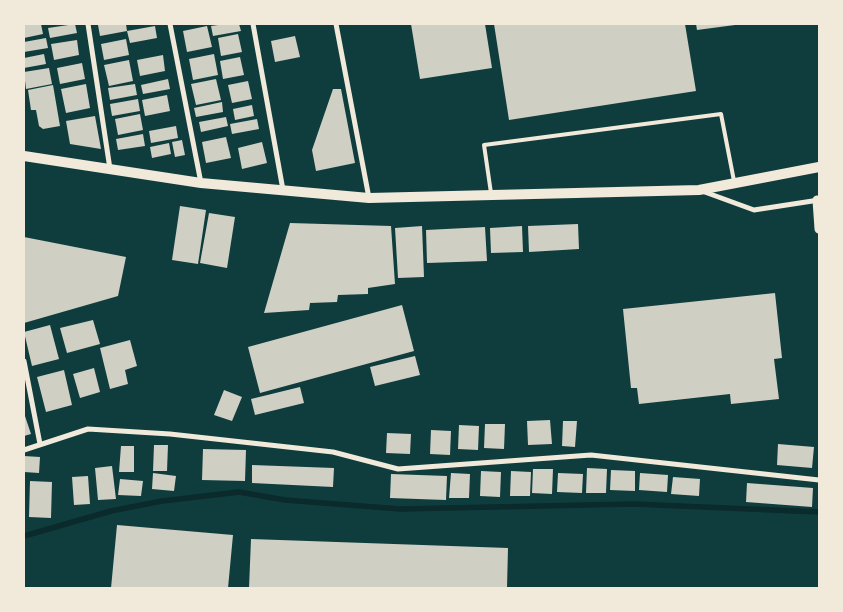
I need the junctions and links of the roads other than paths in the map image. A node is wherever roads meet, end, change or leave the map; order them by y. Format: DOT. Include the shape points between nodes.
graph roads {
  1 [pos="88,24"];
  2 [pos="170,24"];
  3 [pos="253,24"];
  4 [pos="336,24"];
  5 [pos="24,154"];
  6 [pos="819,166"];
  7 [pos="110,170"];
  8 [pos="201,183"];
  9 [pos="735,183"];
  10 [pos="283,190"];
  11 [pos="699,190"];
  12 [pos="491,196"];
  13 [pos="369,198"];
  14 [pos="818,200"];
  15 [pos="819,229"];
  16 [pos="24,360"];
  17 [pos="40,444"];
  18 [pos="24,450"];
  19 [pos="819,480"];
  1 -- 7 [label="street"];
  2 -- 8 [label="street"];
  3 -- 10 [label="street"];
  4 -- 13 [label="street"];
  5 -- 7 [label="main road"];
  6 -- 9 [label="main road"];
  7 -- 8 [label="main road"];
  8 -- 10 [label="main road"];
  9 -- 11 [label="main road"];
  9 -- 12 [label="lane" via="721,114 484,145"];
  10 -- 13 [label="main road"];
  11 -- 12 [label="main road"];
  11 -- 14 [label="street" via="754,210"];
  12 -- 13 [label="main road"];
  14 -- 15 [label="street"];
  16 -- 17 [label="street"];
  17 -- 18 [label="street"];
  17 -- 19 [label="street" via="88,429 170,434 333,452 398,469 591,455"];
}
